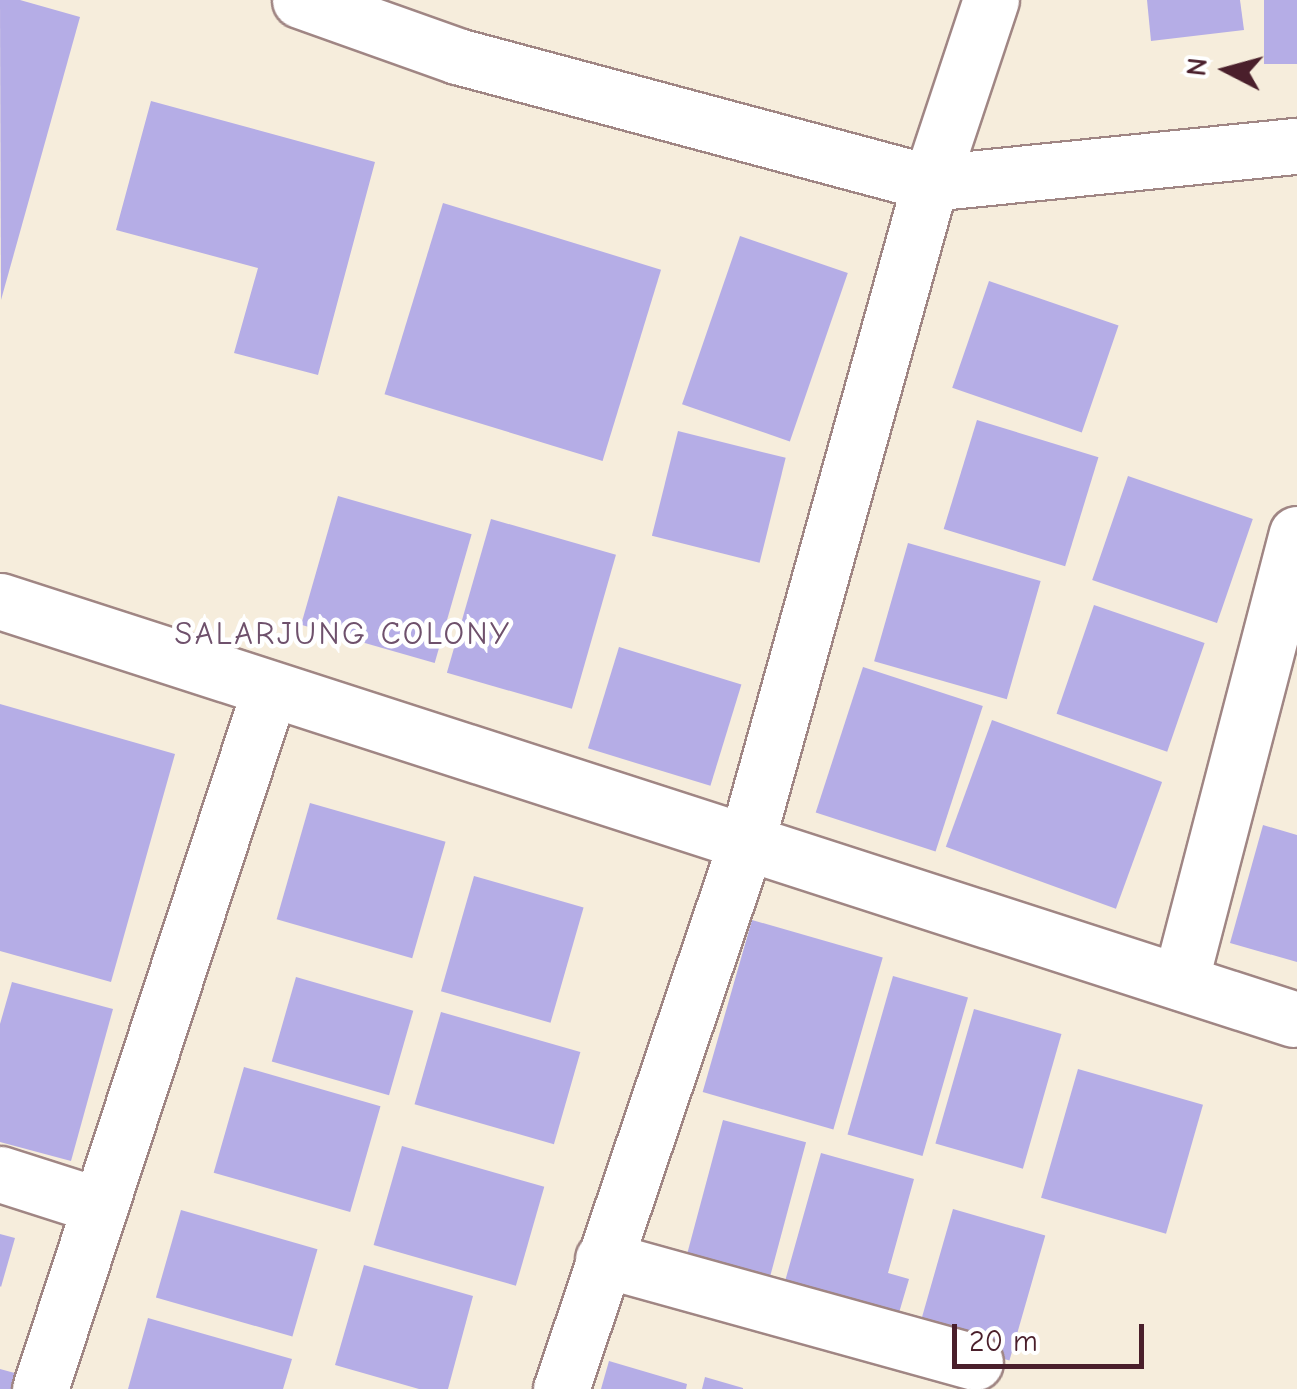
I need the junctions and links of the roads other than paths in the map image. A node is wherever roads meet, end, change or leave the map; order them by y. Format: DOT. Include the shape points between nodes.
graph roads {
  1 [pos="300,0"];
  2 [pos="991,0"];
  3 [pos="1297,146"];
  4 [pos="930,183"];
  5 [pos="1297,534"];
  6 [pos="0,601"];
  7 [pos="270,689"];
  8 [pos="746,843"];
  9 [pos="1180,982"];
  10 [pos="1293,1019"];
  11 [pos="0,1174"];
  12 [pos="100,1206"];
  13 [pos="603,1260"];
  14 [pos="975,1362"];
  15 [pos="40,1389"];
  16 [pos="561,1389"];
  1 -- 4 [label="street" via="456,56"];
  2 -- 4 [label="street"];
  3 -- 4 [label="street"];
  4 -- 8 [label="street"];
  5 -- 9 [label="street"];
  6 -- 7 [label="street"];
  7 -- 8 [label="street"];
  7 -- 12 [label="street"];
  8 -- 9 [label="street"];
  8 -- 13 [label="street"];
  9 -- 10 [label="street"];
  11 -- 12 [label="street"];
  12 -- 15 [label="street"];
  13 -- 14 [label="street"];
  13 -- 16 [label="street"];
}
